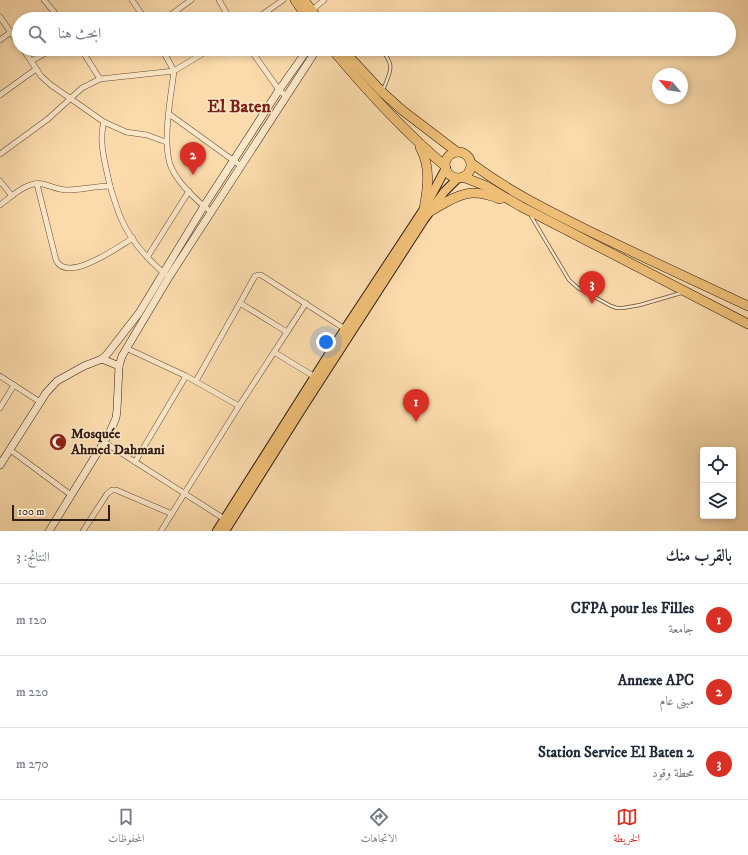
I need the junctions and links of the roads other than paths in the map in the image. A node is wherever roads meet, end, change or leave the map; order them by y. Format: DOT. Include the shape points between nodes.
graph roads {
  1 [pos="44,0"];
  2 [pos="132,0"];
  3 [pos="191,0"];
  4 [pos="219,0"];
  5 [pos="283,0"];
  6 [pos="295,0"];
  7 [pos="304,0"];
  8 [pos="324,0"];
  9 [pos="54,12"];
  10 [pos="140,12"];
  11 [pos="175,12"];
  12 [pos="226,12"];
  13 [pos="266,12"];
  14 [pos="305,12"];
  15 [pos="307,12"];
  16 [pos="311,12"];
  17 [pos="0,17"];
  18 [pos="11,32"];
  19 [pos="0,40"];
  20 [pos="28,56"];
  21 [pos="40,56"];
  22 [pos="85,56"];
  23 [pos="166,56"];
  24 [pos="199,56"];
  25 [pos="255,56"];
  26 [pos="303,56"];
  27 [pos="312,56"];
  28 [pos="338,56"];
  29 [pos="349,56"];
  30 [pos="387,56"];
  31 [pos="31,61"];
  32 [pos="36,69"];
  33 [pos="174,71"];
  34 [pos="100,79"];
  35 [pos="279,90"];
  36 [pos="382,92"];
  37 [pos="0,95"];
  38 [pos="286,96"];
  39 [pos="70,98"];
  40 [pos="169,114"];
  41 [pos="104,122"];
  42 [pos="166,142"];
  43 [pos="417,142"];
  44 [pos="457,152"];
  45 [pos="0,154"];
  46 [pos="234,160"];
  47 [pos="471,163"];
  48 [pos="241,166"];
  49 [pos="446,167"];
  50 [pos="460,178"];
  51 [pos="0,180"];
  52 [pos="37,184"];
  53 [pos="110,186"];
  54 [pos="189,191"];
  55 [pos="12,196"];
  56 [pos="0,205"];
  57 [pos="204,206"];
  58 [pos="524,208"];
  59 [pos="426,210"];
  60 [pos="211,212"];
  61 [pos="132,238"];
  62 [pos="148,256"];
  63 [pos="166,275"];
  64 [pos="687,292"];
  65 [pos="240,303"];
  66 [pos="306,304"];
  67 [pos="748,306"];
  68 [pos="143,314"];
  69 [pos="748,324"];
  70 [pos="345,329"];
  71 [pos="287,332"];
  72 [pos="126,348"];
  73 [pos="274,352"];
  74 [pos="102,359"];
  75 [pos="327,364"];
  76 [pos="118,366"];
  77 [pos="0,376"];
  78 [pos="186,376"];
  79 [pos="315,377"];
  80 [pos="196,381"];
  81 [pos="14,385"];
  82 [pos="40,402"];
  83 [pos="239,406"];
  84 [pos="0,408"];
  85 [pos="104,442"];
  86 [pos="10,449"];
  87 [pos="135,462"];
  88 [pos="0,465"];
  89 [pos="185,494"];
  90 [pos="71,495"];
  91 [pos="172,514"];
  92 [pos="228,521"];
  93 [pos="50,531"];
  94 [pos="83,531"];
  95 [pos="161,531"];
  96 [pos="217,531"];
  97 [pos="225,531"];
  1 -- 9 [label="street"];
  2 -- 10 [label="street"];
  3 -- 11 [label="street"];
  4 -- 12 [label="street"];
  5 -- 13 [label="street"];
  6 -- 14 [label="highway"];
  7 -- 15 [label="highway"];
  8 -- 16 [label="street"];
  17 -- 18 [label="street"];
  18 -- 19 [label="street"];
  20 -- 31 [label="street"];
  21 -- 31 [label="street"];
  22 -- 34 [label="street"];
  23 -- 33 [label="street"];
  24 -- 33 [label="street"];
  25 -- 35 [label="street"];
  26 -- 35 [label="street"];
  27 -- 38 [label="street"];
  28 -- 43 [label="highway"];
  29 -- 36 [label="highway"];
  30 -- 36 [label="lane" via="392,68"];
  31 -- 32 [label="street"];
  32 -- 37 [label="street"];
  32 -- 39 [label="street" via="51,85"];
  33 -- 34 [label="street"];
  33 -- 40 [label="street"];
  34 -- 39 [label="street" via="82,88"];
  35 -- 38 [label="street"];
  35 -- 46 [label="street"];
  36 -- 44 [label="highway"];
  38 -- 48 [label="street"];
  39 -- 41 [label="street"];
  39 -- 45 [label="street" via="48,119"];
  40 -- 42 [label="street"];
  40 -- 46 [label="street"];
  41 -- 42 [label="street" via="126,132 147,135"];
  41 -- 53 [label="street" via="101,134"];
  42 -- 54 [label="street" via="171,168"];
  43 -- 49 [label="highway"];
  43 -- 59 [label="highway" via="425,155 427,166"];
  44 -- 47 [label="highway" via="466,155"];
  44 -- 49 [label="highway" via="450,156"];
  46 -- 48 [label="street"];
  46 -- 57 [label="street"];
  47 -- 50 [label="highway" via="469,171"];
  47 -- 67 [label="highway" via="499,184 530,201"];
  48 -- 60 [label="street"];
  49 -- 50 [label="highway" via="449,174"];
  49 -- 59 [label="main road"];
  50 -- 58 [label="highway" via="486,186"];
  50 -- 59 [label="main road"];
  51 -- 55 [label="street"];
  52 -- 53 [label="street" via="64,190"];
  52 -- 55 [label="street" via="27,186"];
  52 -- 61 [label="street" via="56,260 63,268 89,264"];
  53 -- 61 [label="street" via="120,216"];
  54 -- 57 [label="street"];
  54 -- 62 [label="street"];
  55 -- 56 [label="street"];
  57 -- 60 [label="street"];
  57 -- 63 [label="street"];
  58 -- 59 [label="highway" via="474,192 457,196"];
  58 -- 64 [label="highway"];
  58 -- 64 [label="lane" via="569,280 610,306 623,308 640,305"];
  59 -- 70 [label="main road"];
  59 -- 75 [label="main road"];
  60 -- 63 [label="street"];
  61 -- 62 [label="street"];
  62 -- 63 [label="street"];
  63 -- 68 [label="street"];
  64 -- 69 [label="highway"];
  65 -- 66 [label="street" via="258,275"];
  65 -- 71 [label="street"];
  65 -- 80 [label="street"];
  66 -- 70 [label="street"];
  66 -- 71 [label="street"];
  68 -- 72 [label="street"];
  68 -- 74 [label="street"];
  70 -- 75 [label="main road"];
  71 -- 73 [label="street"];
  72 -- 76 [label="street"];
  72 -- 78 [label="street"];
  73 -- 79 [label="street"];
  73 -- 83 [label="street"];
  74 -- 76 [label="street"];
  74 -- 82 [label="street" via="57,381"];
  75 -- 79 [label="main road"];
  75 -- 92 [label="main road"];
  76 -- 85 [label="street" via="116,418"];
  77 -- 81 [label="street"];
  78 -- 80 [label="street"];
  78 -- 87 [label="street"];
  79 -- 92 [label="main road"];
  80 -- 83 [label="street"];
  81 -- 82 [label="street"];
  81 -- 84 [label="street"];
  82 -- 86 [label="street"];
  83 -- 89 [label="street"];
  85 -- 87 [label="street"];
  85 -- 90 [label="street"];
  86 -- 88 [label="street"];
  86 -- 90 [label="street"];
  87 -- 89 [label="street"];
  89 -- 91 [label="street"];
  89 -- 92 [label="street"];
  90 -- 93 [label="street"];
  91 -- 94 [label="street" via="112,490 106,495"];
  91 -- 95 [label="street"];
  92 -- 96 [label="main road"];
  92 -- 97 [label="main road"];
}
